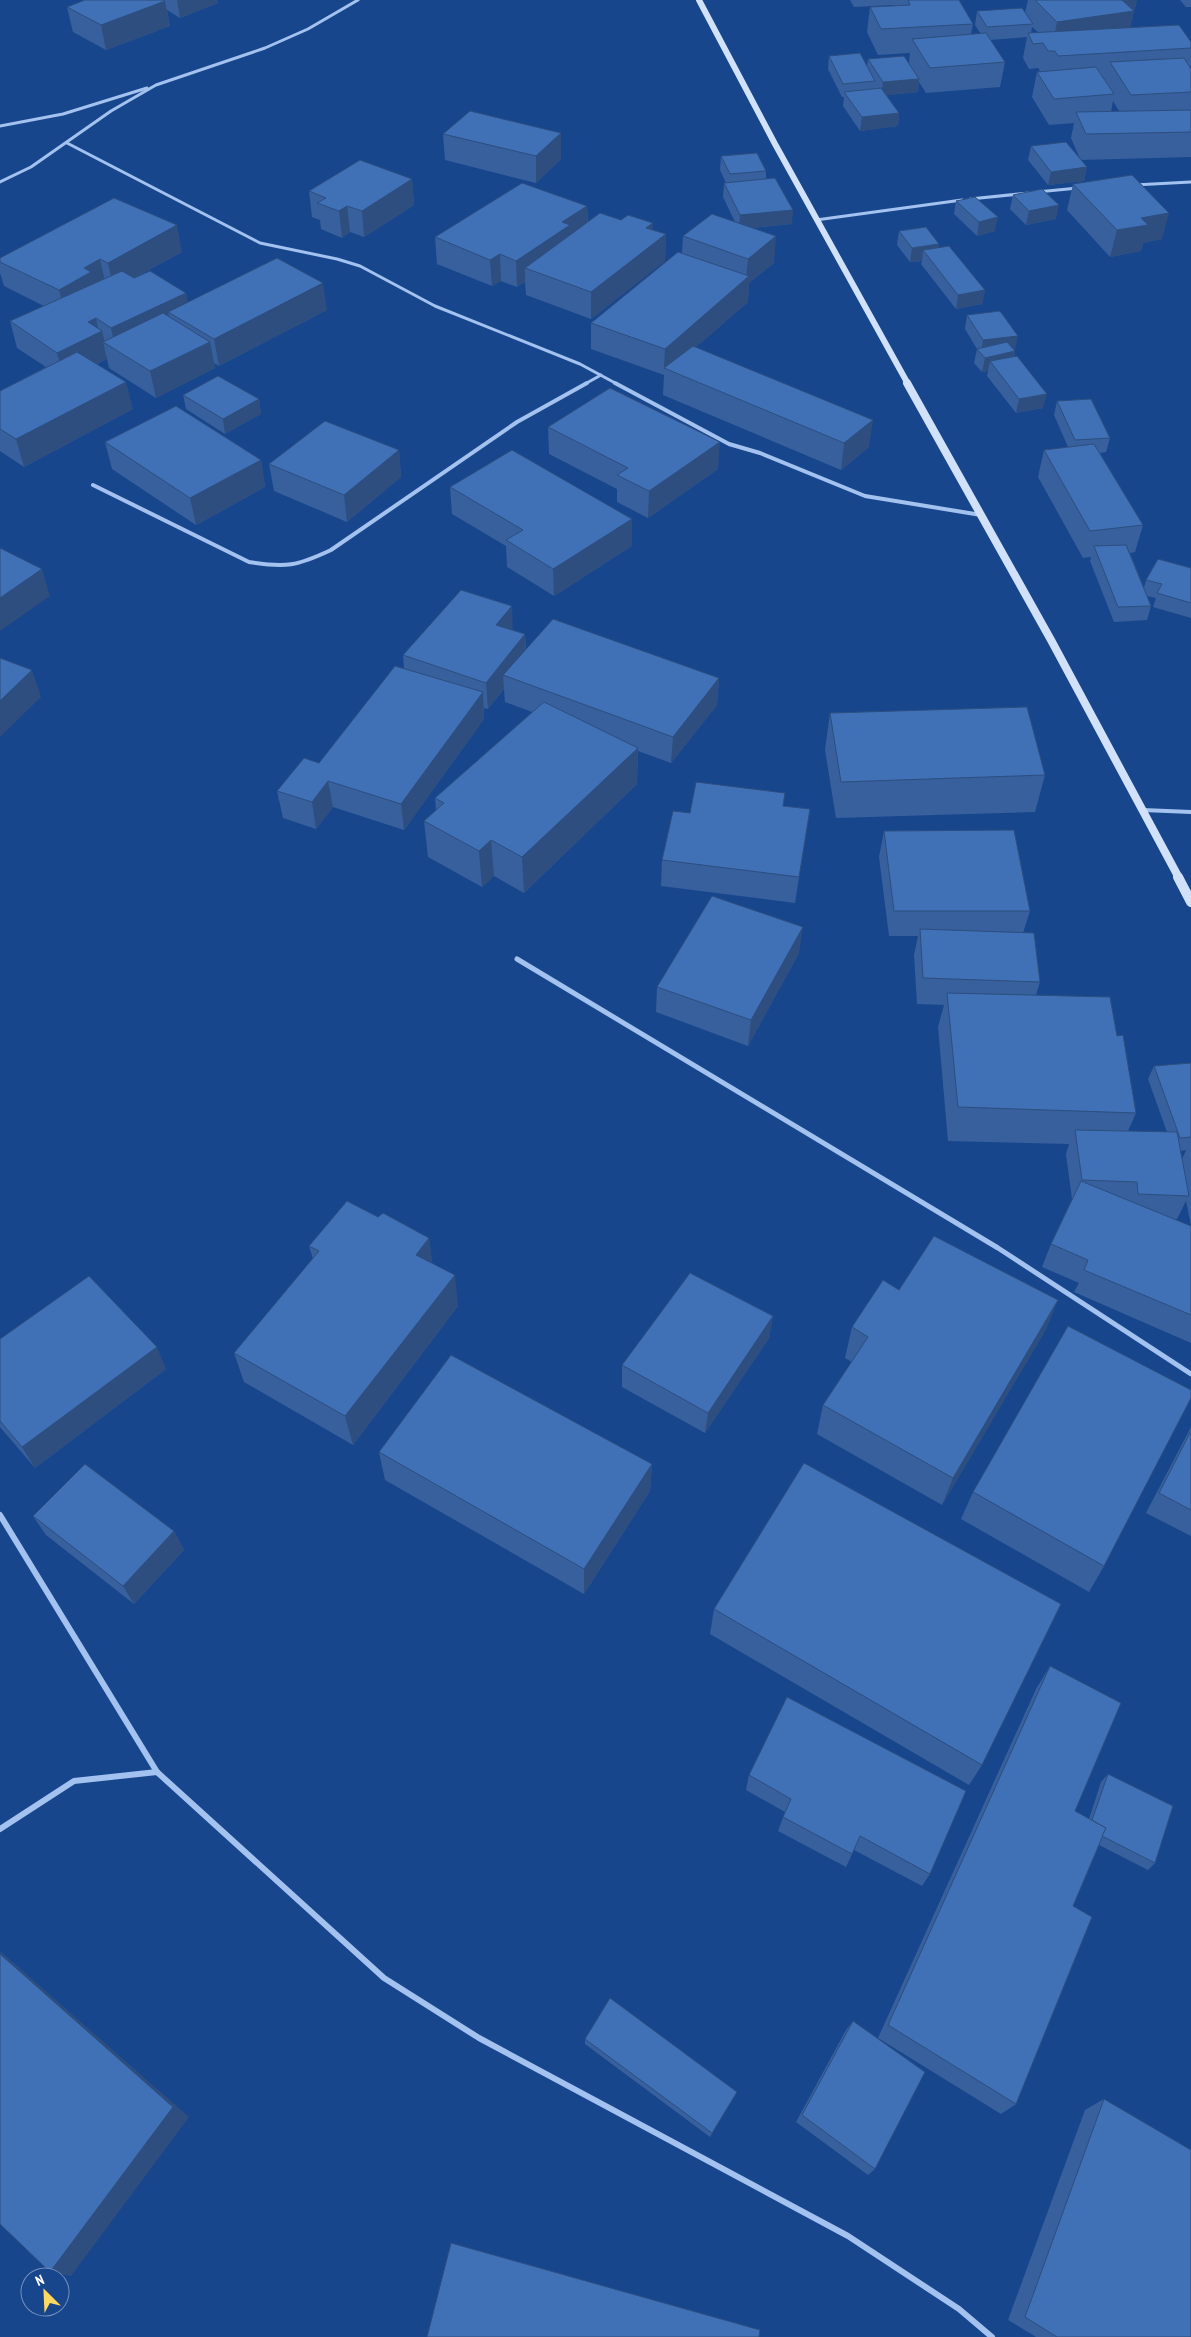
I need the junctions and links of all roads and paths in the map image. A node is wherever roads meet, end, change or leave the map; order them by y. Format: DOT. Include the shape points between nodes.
graph roads {
  1 [pos="358,0"];
  2 [pos="699,0"];
  3 [pos="156,85"];
  4 [pos="0,126"];
  5 [pos="67,143"];
  6 [pos="0,182"];
  7 [pos="1191,182"];
  8 [pos="1132,185"];
  9 [pos="1082,188"];
  10 [pos="816,220"];
  11 [pos="601,375"];
  12 [pos="93,485"];
  13 [pos="982,515"];
  14 [pos="1143,810"];
  15 [pos="1191,812"];
  16 [pos="1191,902"];
  17 [pos="516,959"];
  18 [pos="1191,1374"];
  19 [pos="0,1515"];
  20 [pos="158,1772"];
  21 [pos="0,1829"];
  22 [pos="992,2337"];
  1 -- 3 [label="street" via="308,29 265,48"];
  2 -- 10 [label="main road" via="747,96"];
  3 -- 4 [label="street" via="63,114"];
  3 -- 5 [label="street" via="111,111"];
  5 -- 6 [label="street" via="31,167"];
  5 -- 11 [label="street" via="260,243 360,266 435,306"];
  7 -- 8 [label="street"];
  9 -- 10 [label="street"];
  10 -- 13 [label="main road"];
  11 -- 12 [label="street" via="517,422 331,550 304,564 275,566 249,562"];
  11 -- 13 [label="street" via="730,444 865,496"];
  13 -- 14 [label="main road"];
  14 -- 15 [label="street"];
  14 -- 16 [label="main road"];
  17 -- 18 [label="street" via="998,1248"];
  19 -- 20 [label="street"];
  20 -- 21 [label="street" via="74,1781"];
  20 -- 22 [label="street" via="384,1978 479,2038 848,2236 959,2309"];
}
